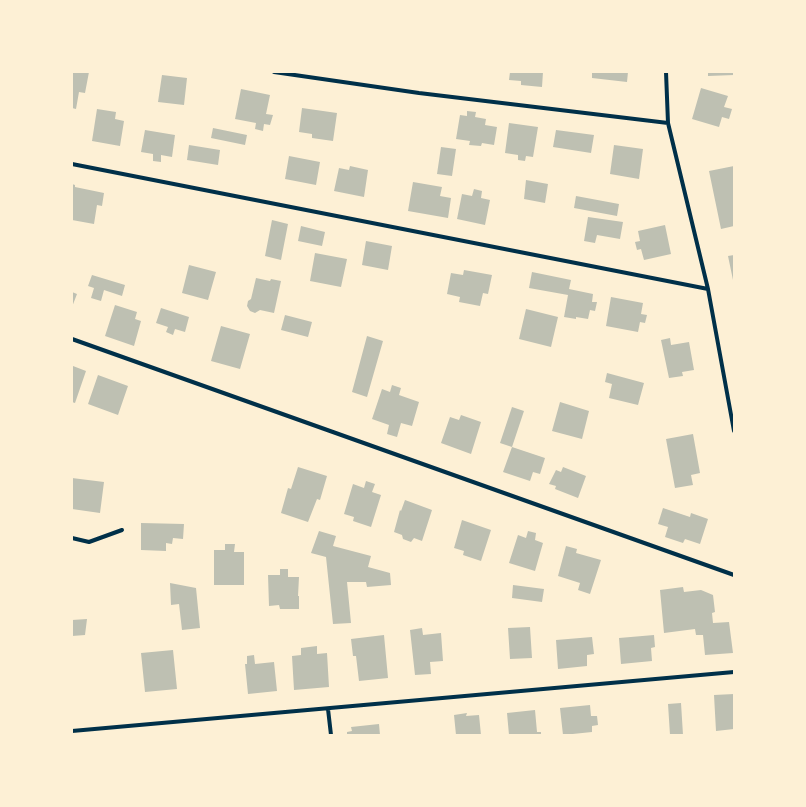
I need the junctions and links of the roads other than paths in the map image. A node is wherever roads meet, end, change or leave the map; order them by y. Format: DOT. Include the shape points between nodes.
graph roads {
  1 [pos="274,72"];
  2 [pos="666,72"];
  3 [pos="668,123"];
  4 [pos="72,164"];
  5 [pos="708,289"];
  6 [pos="72,340"];
  7 [pos="734,431"];
  8 [pos="122,530"];
  9 [pos="72,538"];
  10 [pos="734,575"];
  11 [pos="734,672"];
  12 [pos="328,709"];
  13 [pos="72,731"];
  14 [pos="330,735"];
  1 -- 3 [label="street" via="419,93"];
  2 -- 3 [label="street"];
  3 -- 5 [label="street"];
  4 -- 5 [label="street"];
  5 -- 7 [label="street"];
  6 -- 10 [label="street"];
  8 -- 9 [label="street" via="89,542"];
  11 -- 12 [label="street"];
  12 -- 13 [label="street"];
  12 -- 14 [label="street"];
}
